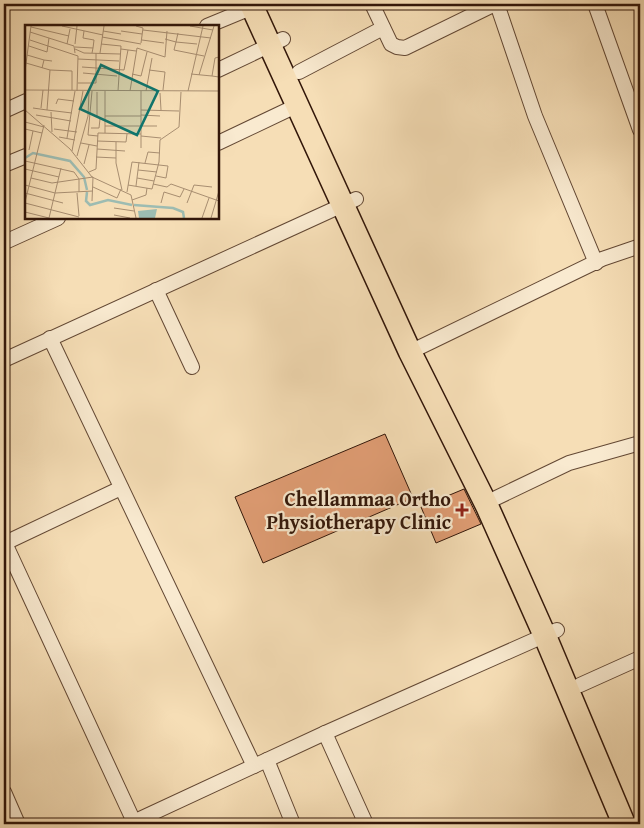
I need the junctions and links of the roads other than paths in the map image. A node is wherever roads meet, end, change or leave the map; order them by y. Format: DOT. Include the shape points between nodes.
graph roads {
  1 [pos="372,4"];
  2 [pos="496,4"];
  3 [pos="595,4"];
  4 [pos="257,5"];
  5 [pos="209,25"];
  6 [pos="383,28"];
  7 [pos="277,42"];
  8 [pos="219,70"];
  9 [pos="299,72"];
  10 [pos="25,101"];
  11 [pos="298,105"];
  12 [pos="4,111"];
  13 [pos="640,130"];
  14 [pos="219,143"];
  15 [pos="25,156"];
  16 [pos="4,165"];
  17 [pos="350,202"];
  18 [pos="56,219"];
  19 [pos="5,242"];
  20 [pos="640,246"];
  21 [pos="596,263"];
  22 [pos="156,290"];
  23 [pos="50,338"];
  24 [pos="416,349"];
  25 [pos="4,360"];
  26 [pos="192,368"];
  27 [pos="640,443"];
  28 [pos="121,488"];
  29 [pos="496,498"];
  30 [pos="4,542"];
  31 [pos="551,633"];
  32 [pos="640,658"];
  33 [pos="580,685"];
  34 [pos="325,733"];
  35 [pos="267,760"];
  36 [pos="254,766"];
  37 [pos="4,792"];
  38 [pos="133,823"];
  39 [pos="18,824"];
  40 [pos="293,824"];
  41 [pos="366,824"];
  42 [pos="624,824"];
  43 [pos="638,824"];
  1 -- 6 [label="street"];
  2 -- 6 [label="street" via="404,48 392,44"];
  2 -- 21 [label="street" via="535,116"];
  3 -- 13 [label="street"];
  4 -- 5 [label="street"];
  4 -- 7 [label="main road"];
  6 -- 9 [label="street"];
  7 -- 8 [label="street"];
  7 -- 9 [label="main road"];
  7 -- 11 [label="main road"];
  9 -- 17 [label="main road"];
  10 -- 12 [label="street"];
  11 -- 14 [label="street"];
  11 -- 17 [label="main road"];
  15 -- 16 [label="street"];
  17 -- 22 [label="street"];
  17 -- 24 [label="main road"];
  18 -- 19 [label="street"];
  20 -- 21 [label="street"];
  21 -- 24 [label="street"];
  22 -- 23 [label="street"];
  22 -- 26 [label="street"];
  23 -- 25 [label="street"];
  23 -- 28 [label="street"];
  24 -- 29 [label="main road"];
  24 -- 31 [label="main road" via="487,506"];
  27 -- 29 [label="street" via="569,463"];
  28 -- 30 [label="street"];
  28 -- 36 [label="street"];
  29 -- 31 [label="main road"];
  30 -- 38 [label="street"];
  31 -- 33 [label="main road"];
  31 -- 34 [label="street"];
  31 -- 42 [label="main road"];
  32 -- 33 [label="street"];
  33 -- 43 [label="main road"];
  34 -- 35 [label="street"];
  34 -- 41 [label="street"];
  35 -- 36 [label="street"];
  35 -- 40 [label="street"];
  36 -- 38 [label="street"];
  37 -- 39 [label="street"];
}
